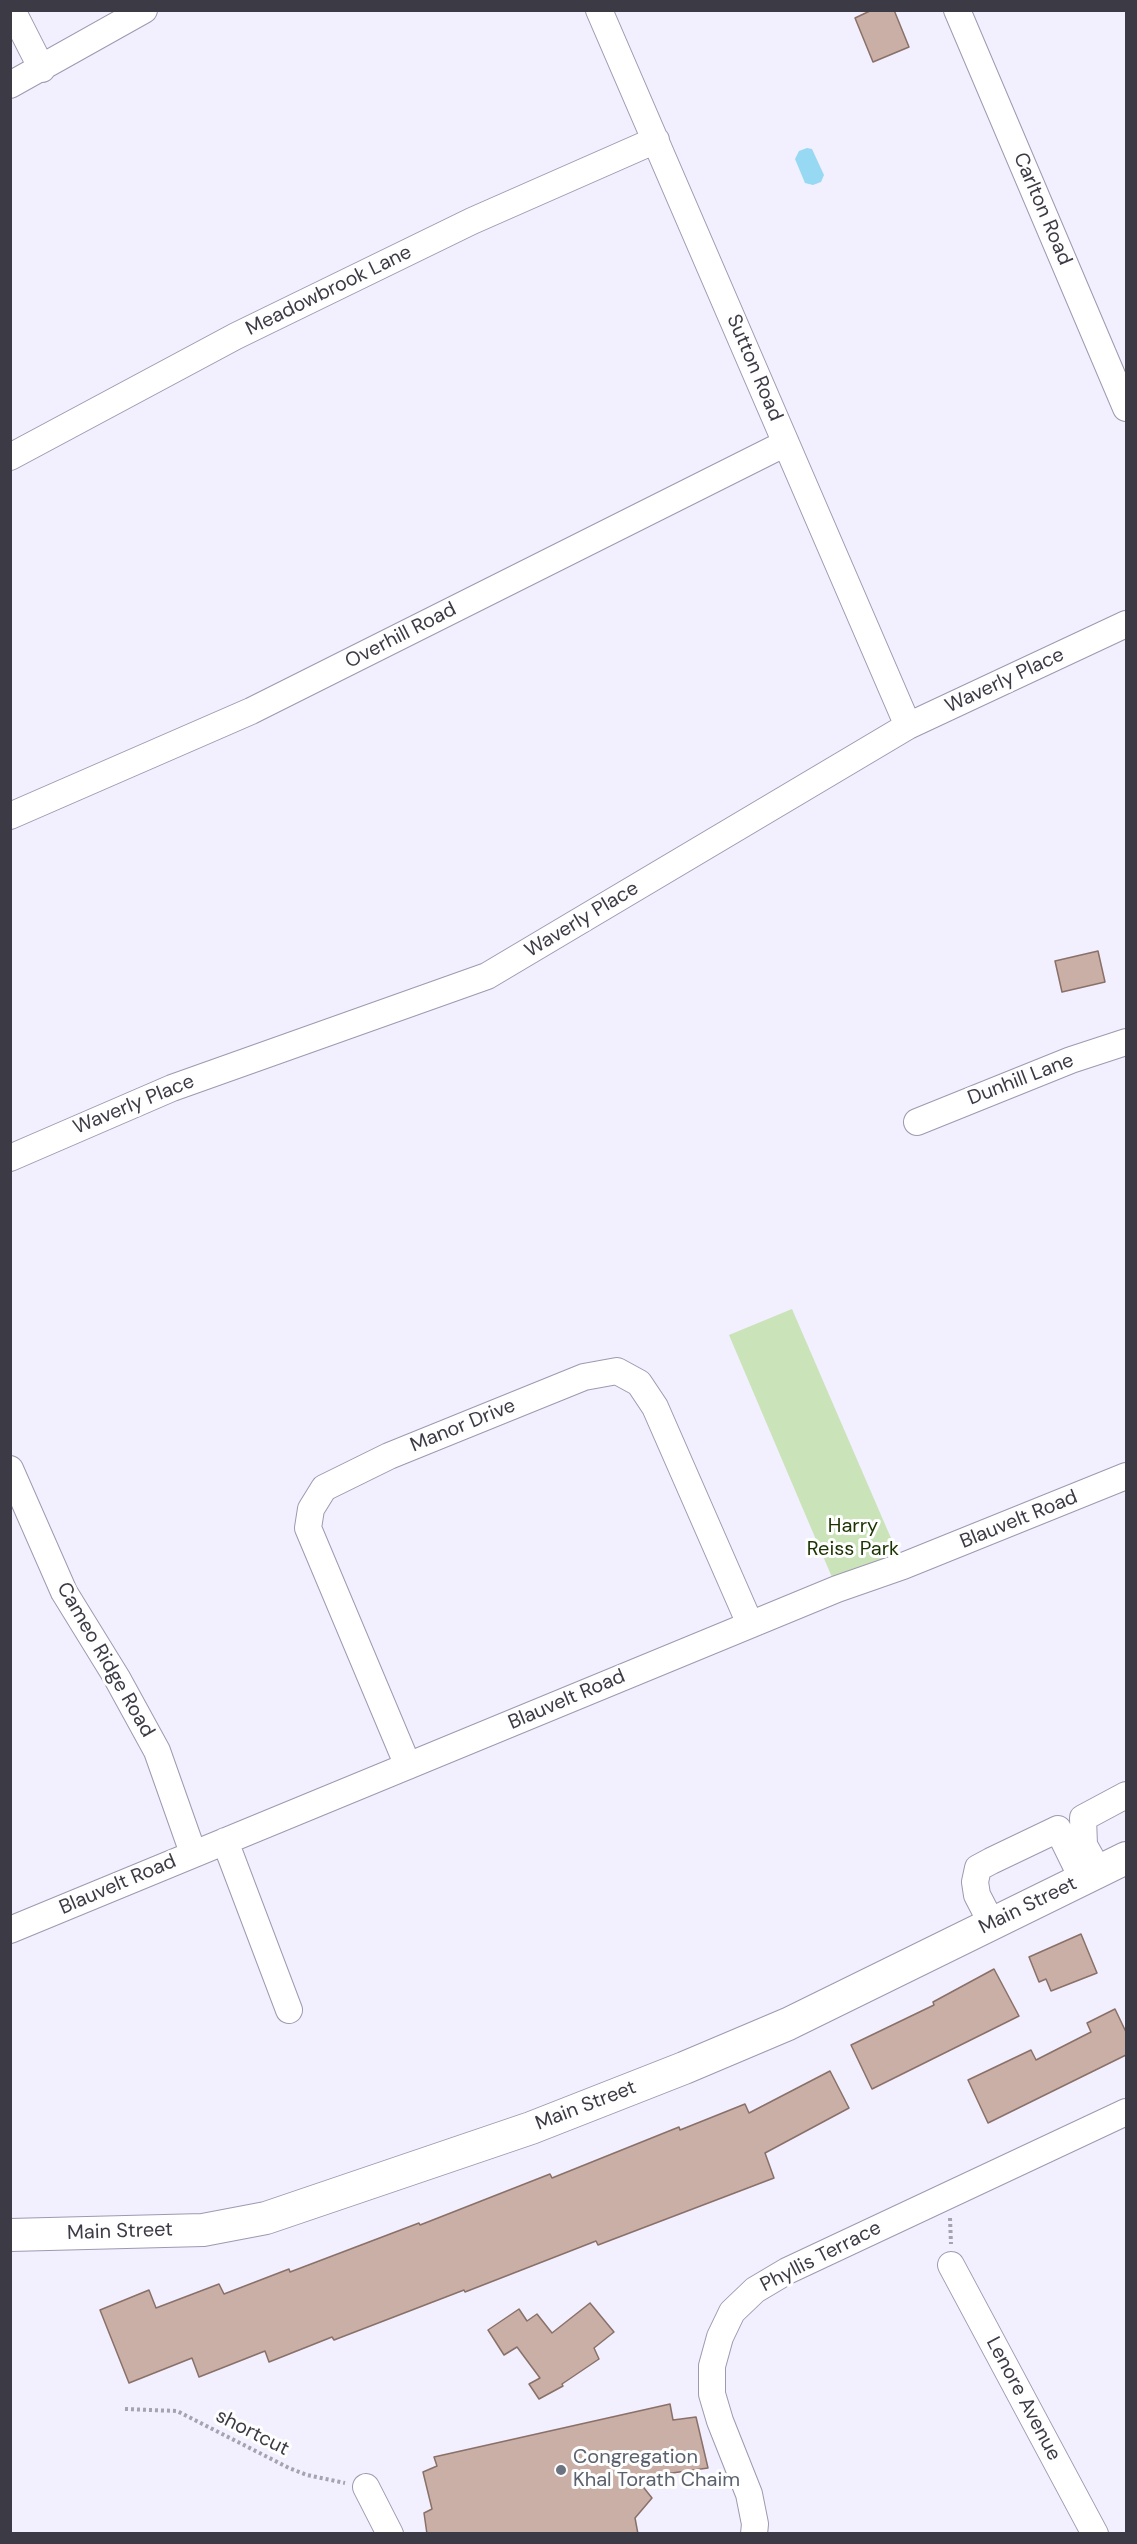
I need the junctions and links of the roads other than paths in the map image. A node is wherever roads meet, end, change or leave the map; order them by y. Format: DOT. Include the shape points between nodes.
graph roads {
  1 [pos="12,10"];
  2 [pos="144,10"];
  3 [pos="599,10"];
  4 [pos="957,10"];
  5 [pos="42,69"];
  6 [pos="10,85"];
  7 [pos="656,140"];
  8 [pos="1126,408"];
  9 [pos="786,443"];
  10 [pos="10,457"];
  11 [pos="1126,624"];
  12 [pos="908,726"];
  13 [pos="10,816"];
  14 [pos="1126,1042"];
  15 [pos="917,1122"];
  16 [pos="10,1158"];
  17 [pos="10,1469"];
  18 [pos="1126,1476"];
  19 [pos="750,1624"];
  20 [pos="408,1766"];
  21 [pos="1126,1795"];
  22 [pos="225,1841"];
  23 [pos="193,1853"];
  24 [pos="1126,1858"];
  25 [pos="1091,1876"];
  26 [pos="992,1924"];
  27 [pos="10,1930"];
  28 [pos="290,2010"];
  29 [pos="1126,2112"];
  30 [pos="10,2235"];
  31 [pos="951,2265"];
  32 [pos="366,2487"];
  33 [pos="390,2534"];
  34 [pos="754,2534"];
  35 [pos="1095,2534"];
  1 -- 5 [label="street"];
  2 -- 5 [label="street"];
  3 -- 7 [label="street, Sutton Road"];
  4 -- 8 [label="street, Carlton Road"];
  5 -- 6 [label="street"];
  7 -- 9 [label="street, Sutton Road"];
  7 -- 10 [label="street, Meadowbrook Lane" via="472,221 236,336"];
  9 -- 12 [label="street, Sutton Road"];
  9 -- 13 [label="street, Overhill Road" via="251,711"];
  11 -- 12 [label="street, Waverly Place"];
  12 -- 16 [label="street, Waverly Place" via="487,976 172,1088"];
  14 -- 15 [label="street, Dunhill Lane"];
  17 -- 23 [label="street, Cameo Ridge Road" via="64,1592 158,1751"];
  18 -- 19 [label="street, Blauvelt Road"];
  19 -- 20 [label="street, Blauvelt Road"];
  19 -- 20 [label="street, Manor Drive" via="655,1407 639,1383 617,1371 584,1377 389,1456 324,1488 311,1509 308,1528"];
  20 -- 22 [label="street, Blauvelt Road"];
  21 -- 25 [label="street" via="1083,1818"];
  22 -- 23 [label="street, Blauvelt Road"];
  22 -- 28 [label="street"];
  23 -- 27 [label="street, Blauvelt Road"];
  24 -- 25 [label="main road, Main Street"];
  25 -- 26 [label="main road, Main Street"];
  25 -- 26 [label="street" via="1058,1829 1009,1852 978,1868 977,1895"];
  26 -- 30 [label="main road, Main Street" via="788,2024 684,2068 531,2128 266,2218 203,2230"];
  29 -- 34 [label="street, Phyllis Terrace" via="788,2271 755,2290 732,2312 712,2366 712,2394 749,2494"];
  31 -- 35 [label="street, Lenore Avenue"];
  32 -- 33 [label="street"];
}
